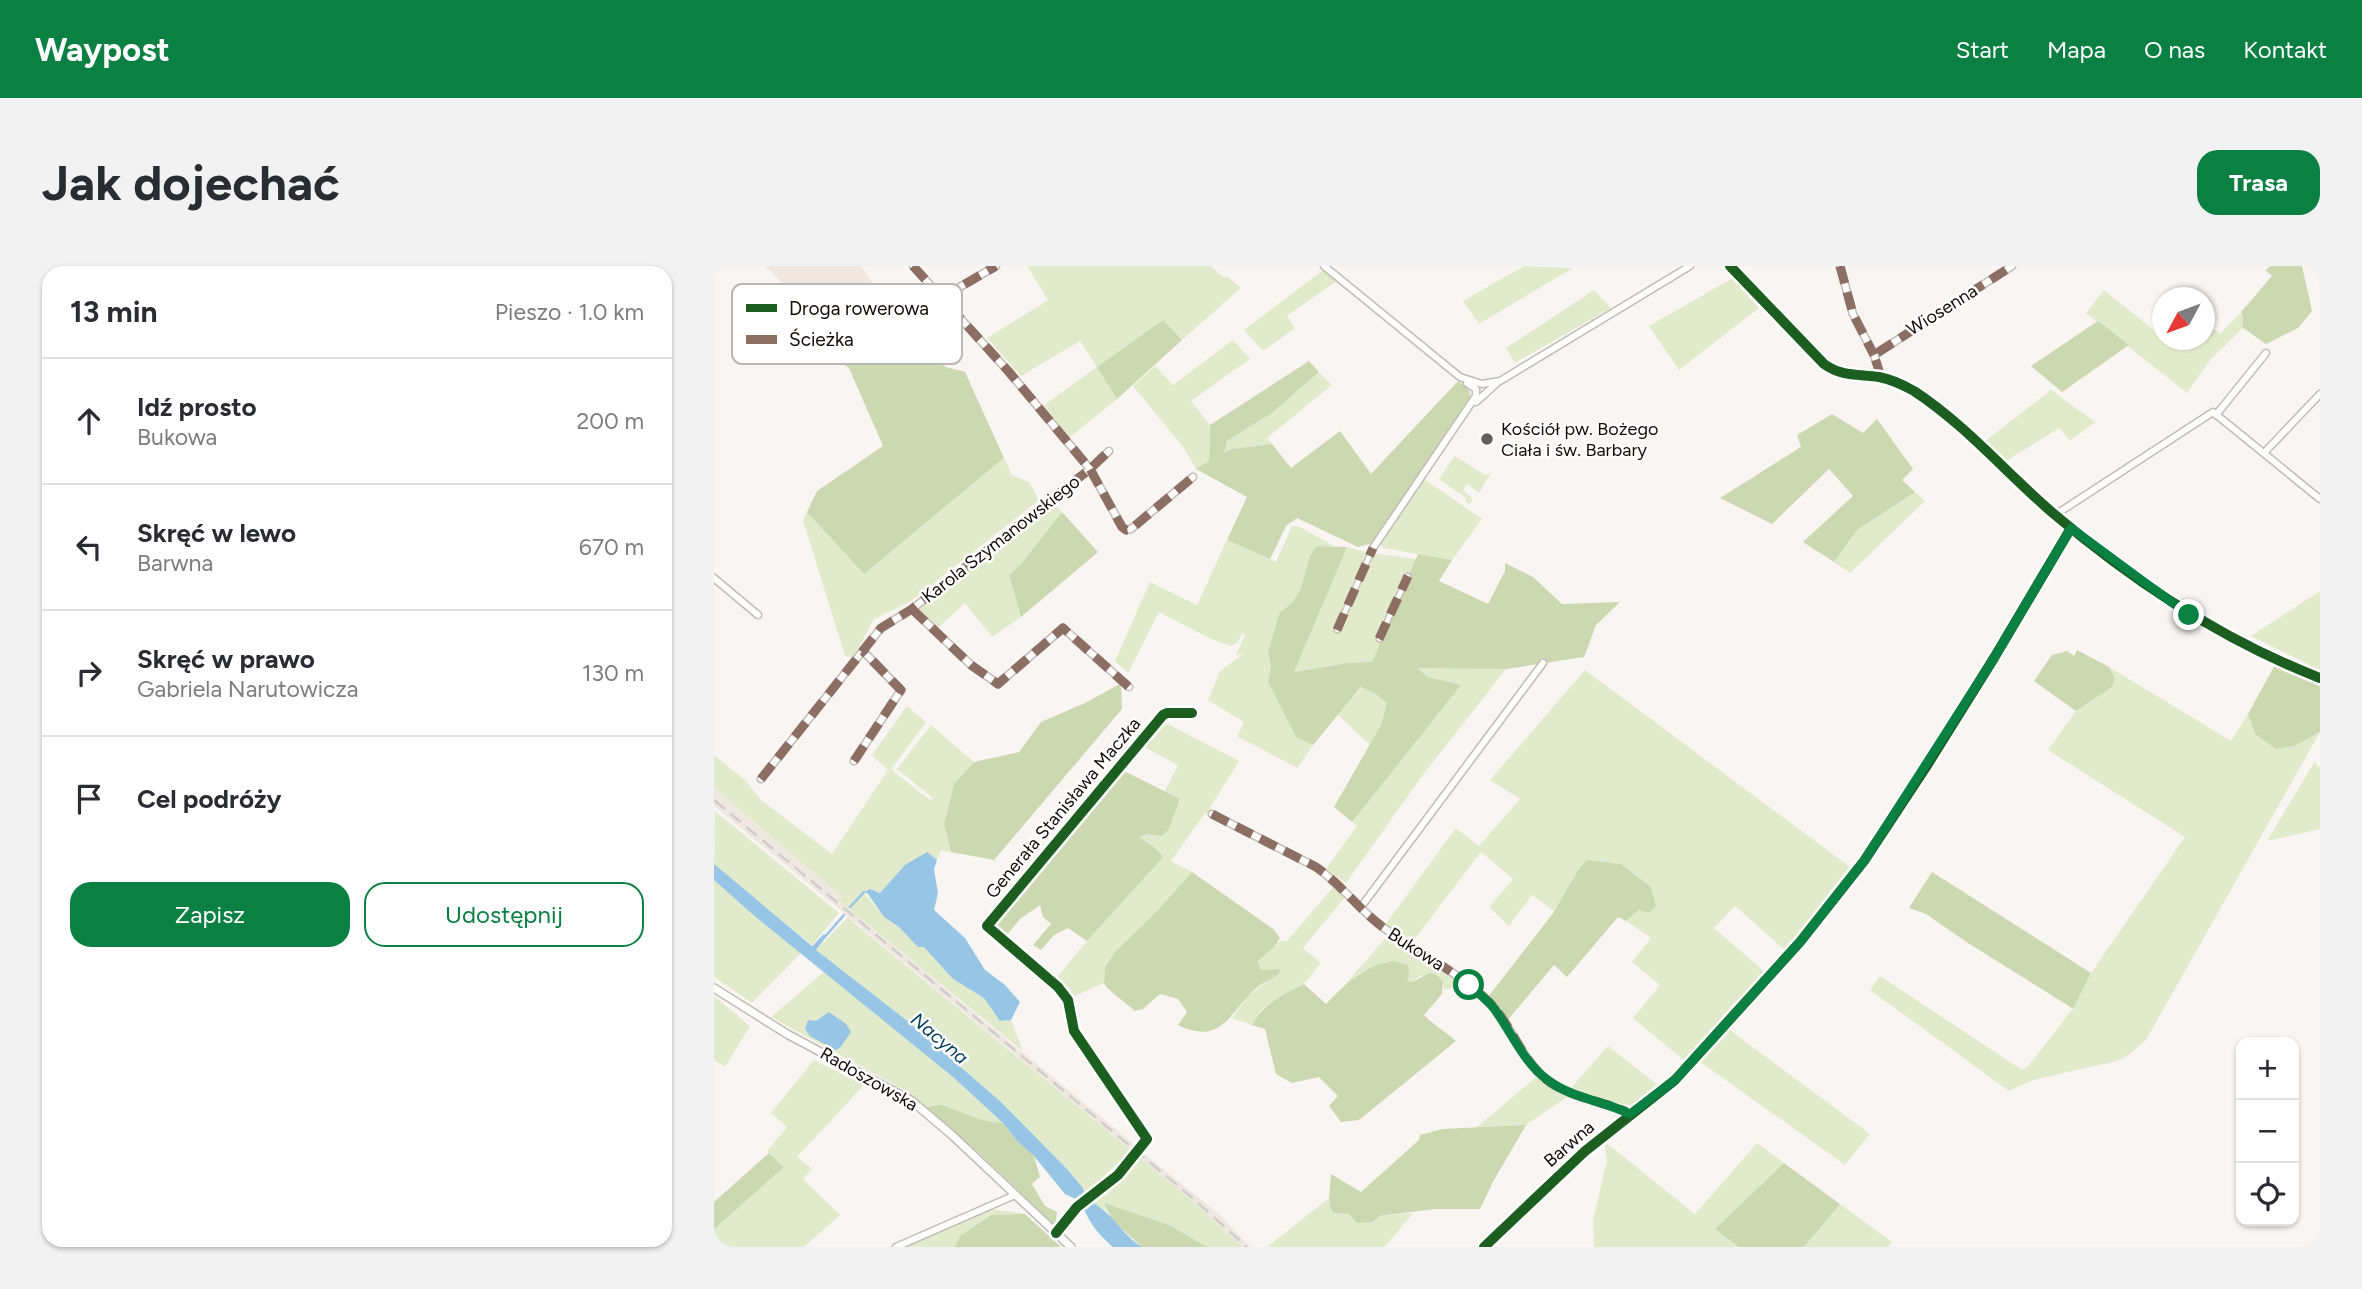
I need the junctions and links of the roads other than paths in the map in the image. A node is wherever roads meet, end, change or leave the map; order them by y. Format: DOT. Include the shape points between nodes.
graph roads {
  1 [pos="913,266"];
  2 [pos="996,266"];
  3 [pos="1324,266"];
  4 [pos="1690,266"];
  5 [pos="1730,266"];
  6 [pos="1840,266"];
  7 [pos="2012,266"];
  8 [pos="929,284"];
  9 [pos="962,286"];
  10 [pos="962,321"];
  11 [pos="2266,354"];
  12 [pos="1874,355"];
  13 [pos="1460,377"];
  14 [pos="1881,377"];
  15 [pos="1500,381"];
  16 [pos="2320,394"];
  17 [pos="1467,410"];
  18 [pos="2216,415"];
  19 [pos="1109,451"];
  20 [pos="2264,453"];
  21 [pos="1090,469"];
  22 [pos="1193,477"];
  23 [pos="2320,499"];
  24 [pos="2055,515"];
  25 [pos="2071,528"];
  26 [pos="1373,548"];
  27 [pos="1408,576"];
  28 [pos="714,578"];
  29 [pos="912,609"];
  30 [pos="758,615"];
  31 [pos="1337,631"];
  32 [pos="1379,639"];
  33 [pos="863,652"];
  34 [pos="1543,663"];
  35 [pos="2320,678"];
  36 [pos="1129,687"];
  37 [pos="1192,713"];
  38 [pos="853,761"];
  39 [pos="761,779"];
  40 [pos="1212,814"];
  41 [pos="1361,907"];
  42 [pos="714,988"];
  43 [pos="1630,1114"];
  44 [pos="1015,1195"];
  45 [pos="1056,1233"];
  46 [pos="896,1247"];
  47 [pos="1071,1247"];
  48 [pos="1483,1247"];
  1 -- 8 [label="street, Karola Szymanowskiego"];
  2 -- 9 [label="street"];
  3 -- 13 [label="street"];
  4 -- 15 [label="street"];
  5 -- 14 [label="street" via="1824,364 1850,376"];
  6 -- 12 [label="street" via="1853,314"];
  7 -- 12 [label="street, Wiosenna"];
  10 -- 21 [label="street, Karola Szymanowskiego"];
  11 -- 18 [label="street"];
  12 -- 14 [label="street"];
  13 -- 15 [label="street" via="1482,384"];
  13 -- 17 [label="street" via="1477,391"];
  14 -- 24 [label="street" via="1912,390 1973,438"];
  15 -- 17 [label="street"];
  16 -- 20 [label="street"];
  17 -- 26 [label="street"];
  18 -- 20 [label="street"];
  18 -- 24 [label="street" via="2213,412"];
  19 -- 21 [label="street, Karola Szymanowskiego"];
  20 -- 23 [label="street"];
  21 -- 22 [label="street, Karola Szymanowskiego" via="1126,530"];
  21 -- 29 [label="street, Karola Szymanowskiego"];
  24 -- 25 [label="street"];
  25 -- 35 [label="street" via="2189,615"];
  25 -- 43 [label="street, Barwna" via="1864,861 1800,942 1675,1080"];
  26 -- 31 [label="street"];
  27 -- 32 [label="street"];
  28 -- 30 [label="street"];
  29 -- 33 [label="street, Karola Szymanowskiego" via="881,628"];
  29 -- 36 [label="street, Karola Szymanowskiego" via="998,684 1063,628"];
  33 -- 38 [label="street" via="901,690"];
  33 -- 39 [label="street, Karola Szymanowskiego"];
  34 -- 41 [label="street"];
  37 -- 45 [label="street, Generała Stanisława Maczka" via="1163,715 987,926 1068,1000 1074,1031 1147,1139 1118,1175 1088,1196"];
  40 -- 41 [label="street, Bukowa" via="1316,867"];
  41 -- 43 [label="street, Bukowa" via="1491,1004 1533,1066 1549,1081 1569,1093"];
  42 -- 44 [label="street, Radoszowska" via="787,1034 912,1101"];
  43 -- 48 [label="street, Barwna"];
  44 -- 45 [label="street, Radoszowska"];
  44 -- 46 [label="street"];
  45 -- 47 [label="street, Radoszowska"];
}
